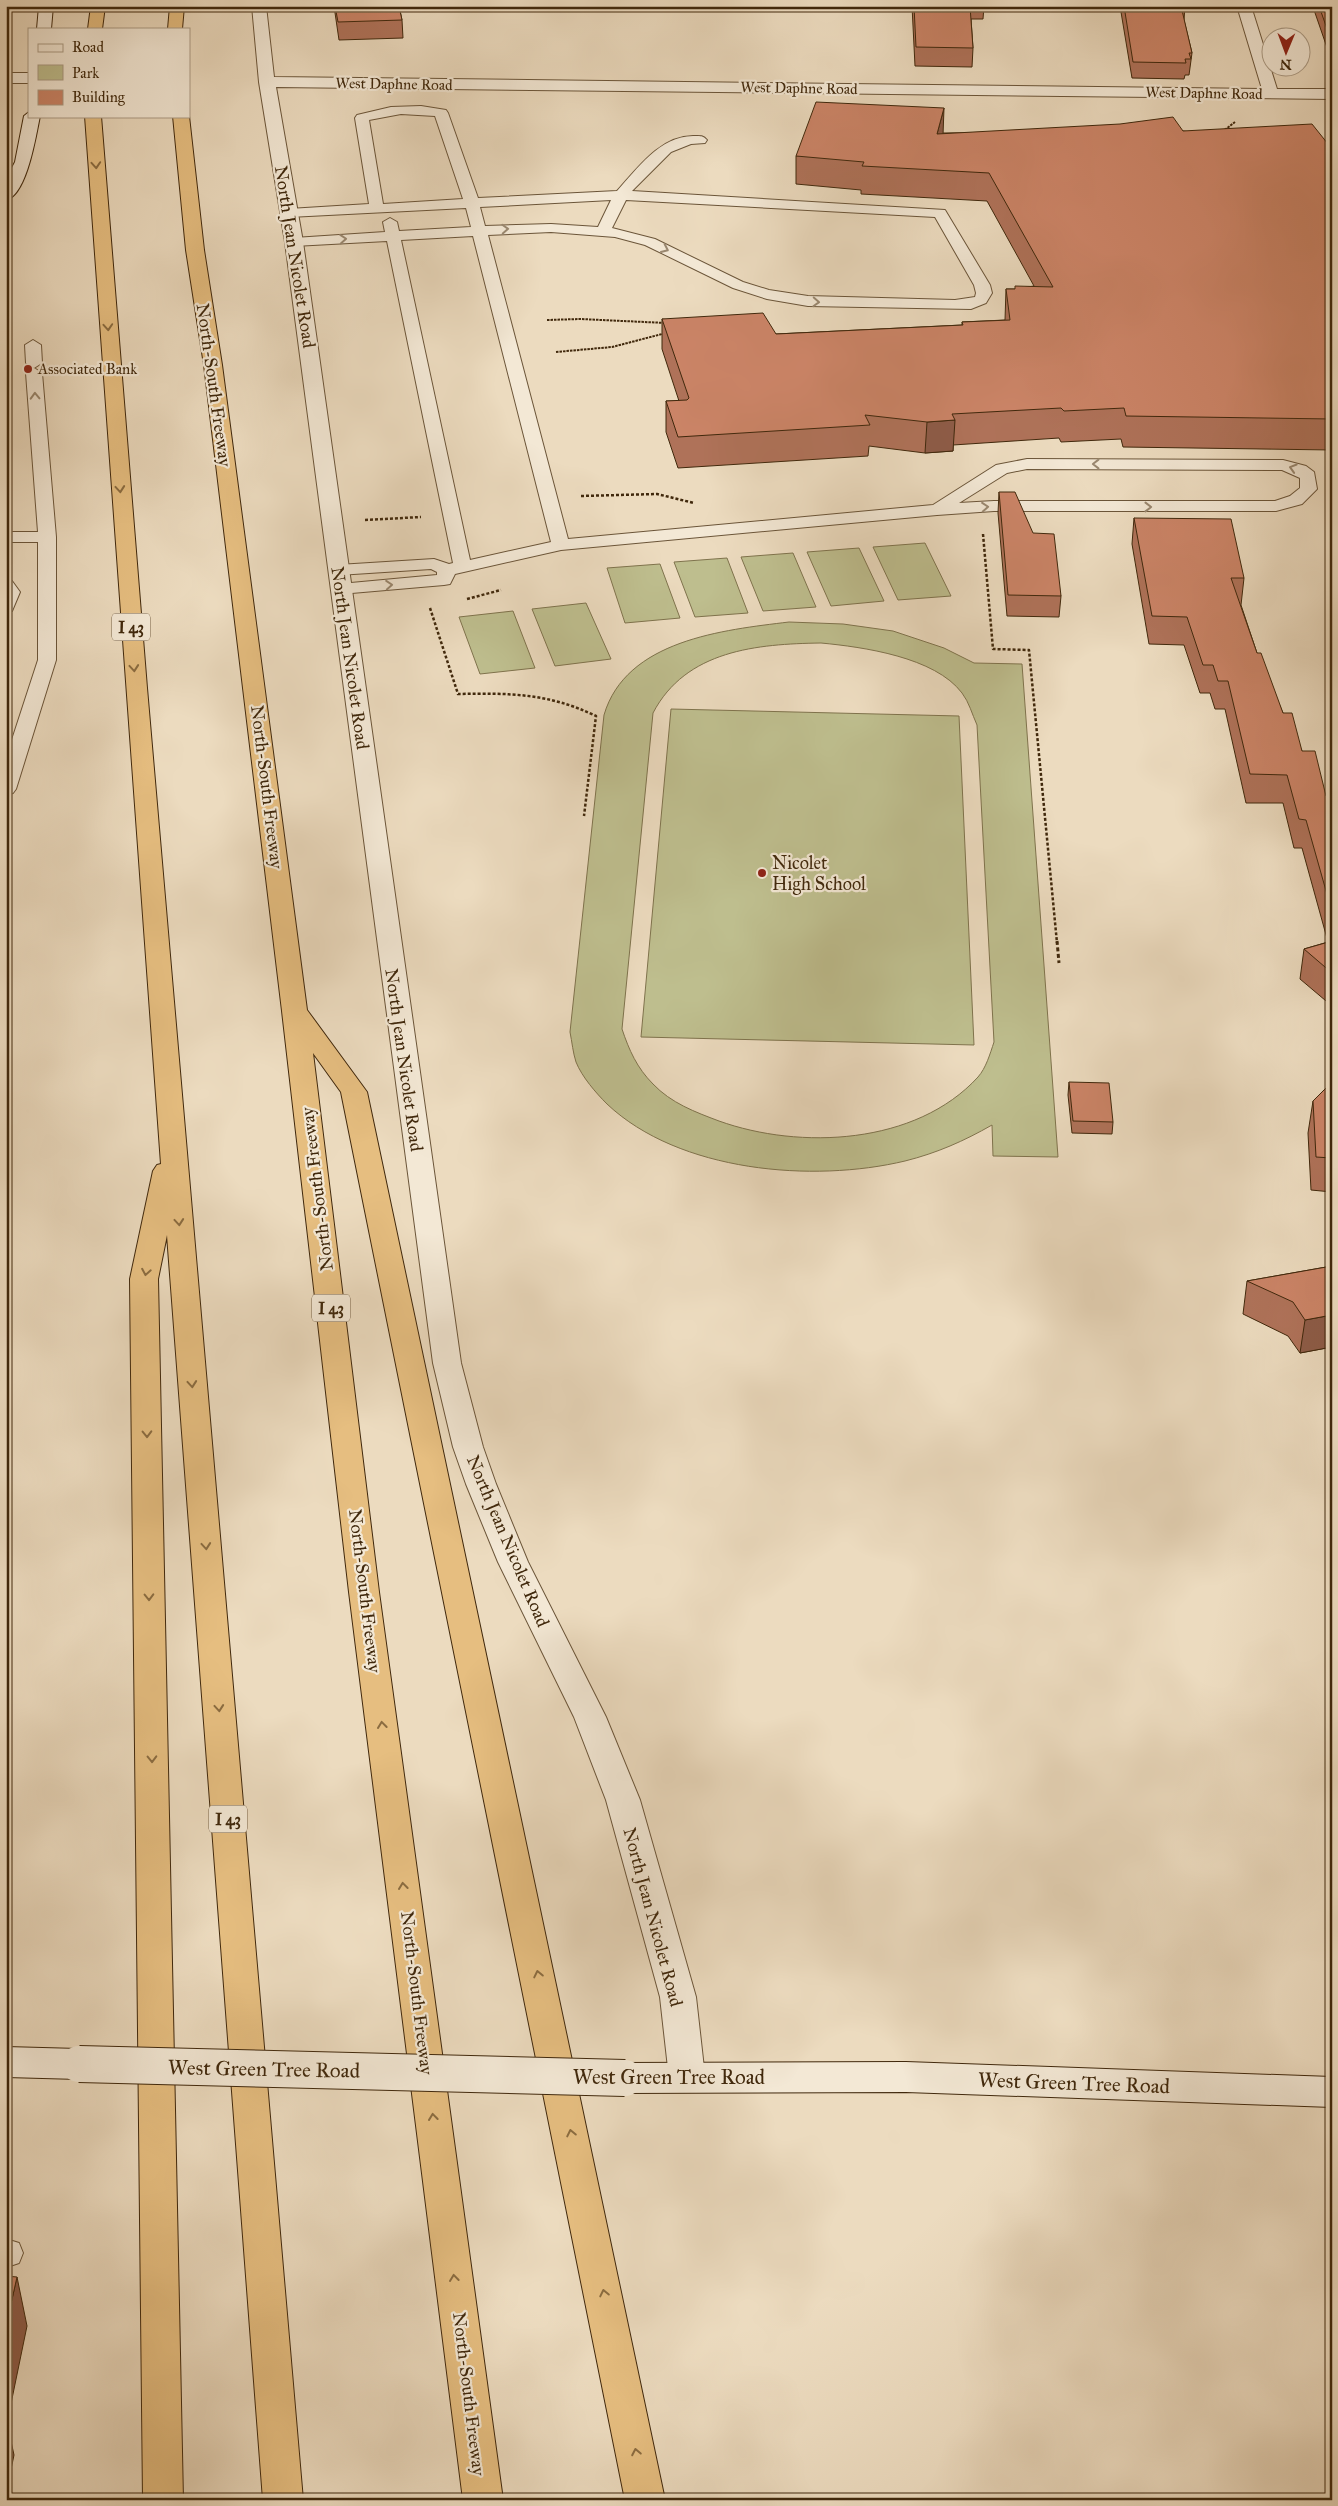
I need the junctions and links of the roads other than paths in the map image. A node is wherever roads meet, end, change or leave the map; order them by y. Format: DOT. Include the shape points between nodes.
graph roads {
  1 [pos="46,6"];
  2 [pos="98,6"];
  3 [pos="177,6"];
  4 [pos="259,6"];
  5 [pos="1244,6"];
  6 [pos="44,28"];
  7 [pos="95,28"];
  8 [pos="175,28"];
  9 [pos="6,78"];
  10 [pos="28,78"];
  11 [pos="267,82"];
  12 [pos="1271,93"];
  13 [pos="1332,94"];
  14 [pos="32,118"];
  15 [pos="93,118"];
  16 [pos="181,118"];
  17 [pos="700,140"];
  18 [pos="6,194"];
  19 [pos="621,195"];
  20 [pos="472,203"];
  21 [pos="382,208"];
  22 [pos="289,213"];
  23 [pos="479,231"];
  24 [pos="603,232"];
  25 [pos="393,236"];
  26 [pos="294,242"];
  27 [pos="33,345"];
  28 [pos="876,497"];
  29 [pos="936,510"];
  30 [pos="884,515"];
  31 [pos="6,537"];
  32 [pos="46,537"];
  33 [pos="561,545"];
  34 [pos="455,569"];
  35 [pos="339,579"];
  36 [pos="6,585"];
  37 [pos="6,607"];
  38 [pos="6,789"];
  39 [pos="296,1011"];
  40 [pos="172,1138"];
  41 [pos="6,2062"];
  42 [pos="688,2076"];
  43 [pos="1332,2092"];
  44 [pos="163,2500"];
  45 [pos="283,2500"];
  46 [pos="483,2500"];
  47 [pos="645,2500"];
  1 -- 6 [label="street"];
  2 -- 7 [label="highway"];
  3 -- 8 [label="highway"];
  4 -- 11 [label="street, North Jean Nicolet Road"];
  5 -- 12 [label="street"];
  9 -- 10 [label="street"];
  11 -- 12 [label="street, West Daphne Road"];
  11 -- 22 [label="street, North Jean Nicolet Road"];
  12 -- 13 [label="street, West Daphne Road"];
  14 -- 18 [label="street" via="23,162"];
  15 -- 40 [label="highway, I 43, one-way"];
  16 -- 39 [label="highway, North-South Freeway / I 43" via="195,250 213,365"];
  17 -- 19 [label="lane" via="689,140 666,149"];
  19 -- 20 [label="lane"];
  19 -- 24 [label="lane"];
  24 -- 19 [label="lane, one-way" via="650,242 738,285 808,301 955,305 981,300 984,293 940,213"];
  20 -- 21 [label="lane"];
  20 -- 21 [label="lane" via="442,113 381,110 362,118"];
  20 -- 23 [label="lane"];
  21 -- 22 [label="lane"];
  21 -- 25 [label="lane"];
  22 -- 26 [label="street, North Jean Nicolet Road"];
  23 -- 24 [label="lane, one-way" via="551,228"];
  23 -- 25 [label="lane"];
  23 -- 33 [label="lane"];
  26 -- 25 [label="lane, one-way"];
  25 -- 34 [label="lane" via="452,515"];
  26 -- 35 [label="street, North Jean Nicolet Road"];
  32 -- 27 [label="lane, one-way"];
  28 -- 30 [label="lane"];
  29 -- 29 [label="lane, one-way" via="1276,506 1296,500 1309,489 1310,483 1308,476 1300,470 1283,465 1027,464 1002,469"];
  29 -- 30 [label="lane"];
  30 -- 33 [label="lane"];
  31 -- 32 [label="lane"];
  32 -- 38 [label="lane" via="47,660"];
  33 -- 34 [label="lane"];
  34 -- 35 [label="lane" via="434,564"];
  35 -- 42 [label="street, North Jean Nicolet Road" via="436,1296 448,1363 468,1447 491,1512 590,1717 623,1800 678,1997"];
  36 -- 37 [label="lane" via="11,592"];
  46 -- 39 [label="highway, North-South Freeway / I 43, one-way" via="364,1592"];
  47 -- 39 [label="highway, one-way" via="354,1092"];
  40 -- 44 [label="highway, one-way" via="144,1279"];
  40 -- 45 [label="highway, I 43, one-way"];
  41 -- 42 [label="street, West Green Tree Road, bridge" via="624,2078"];
  42 -- 43 [label="street, West Green Tree Road" via="906,2077"];
}
